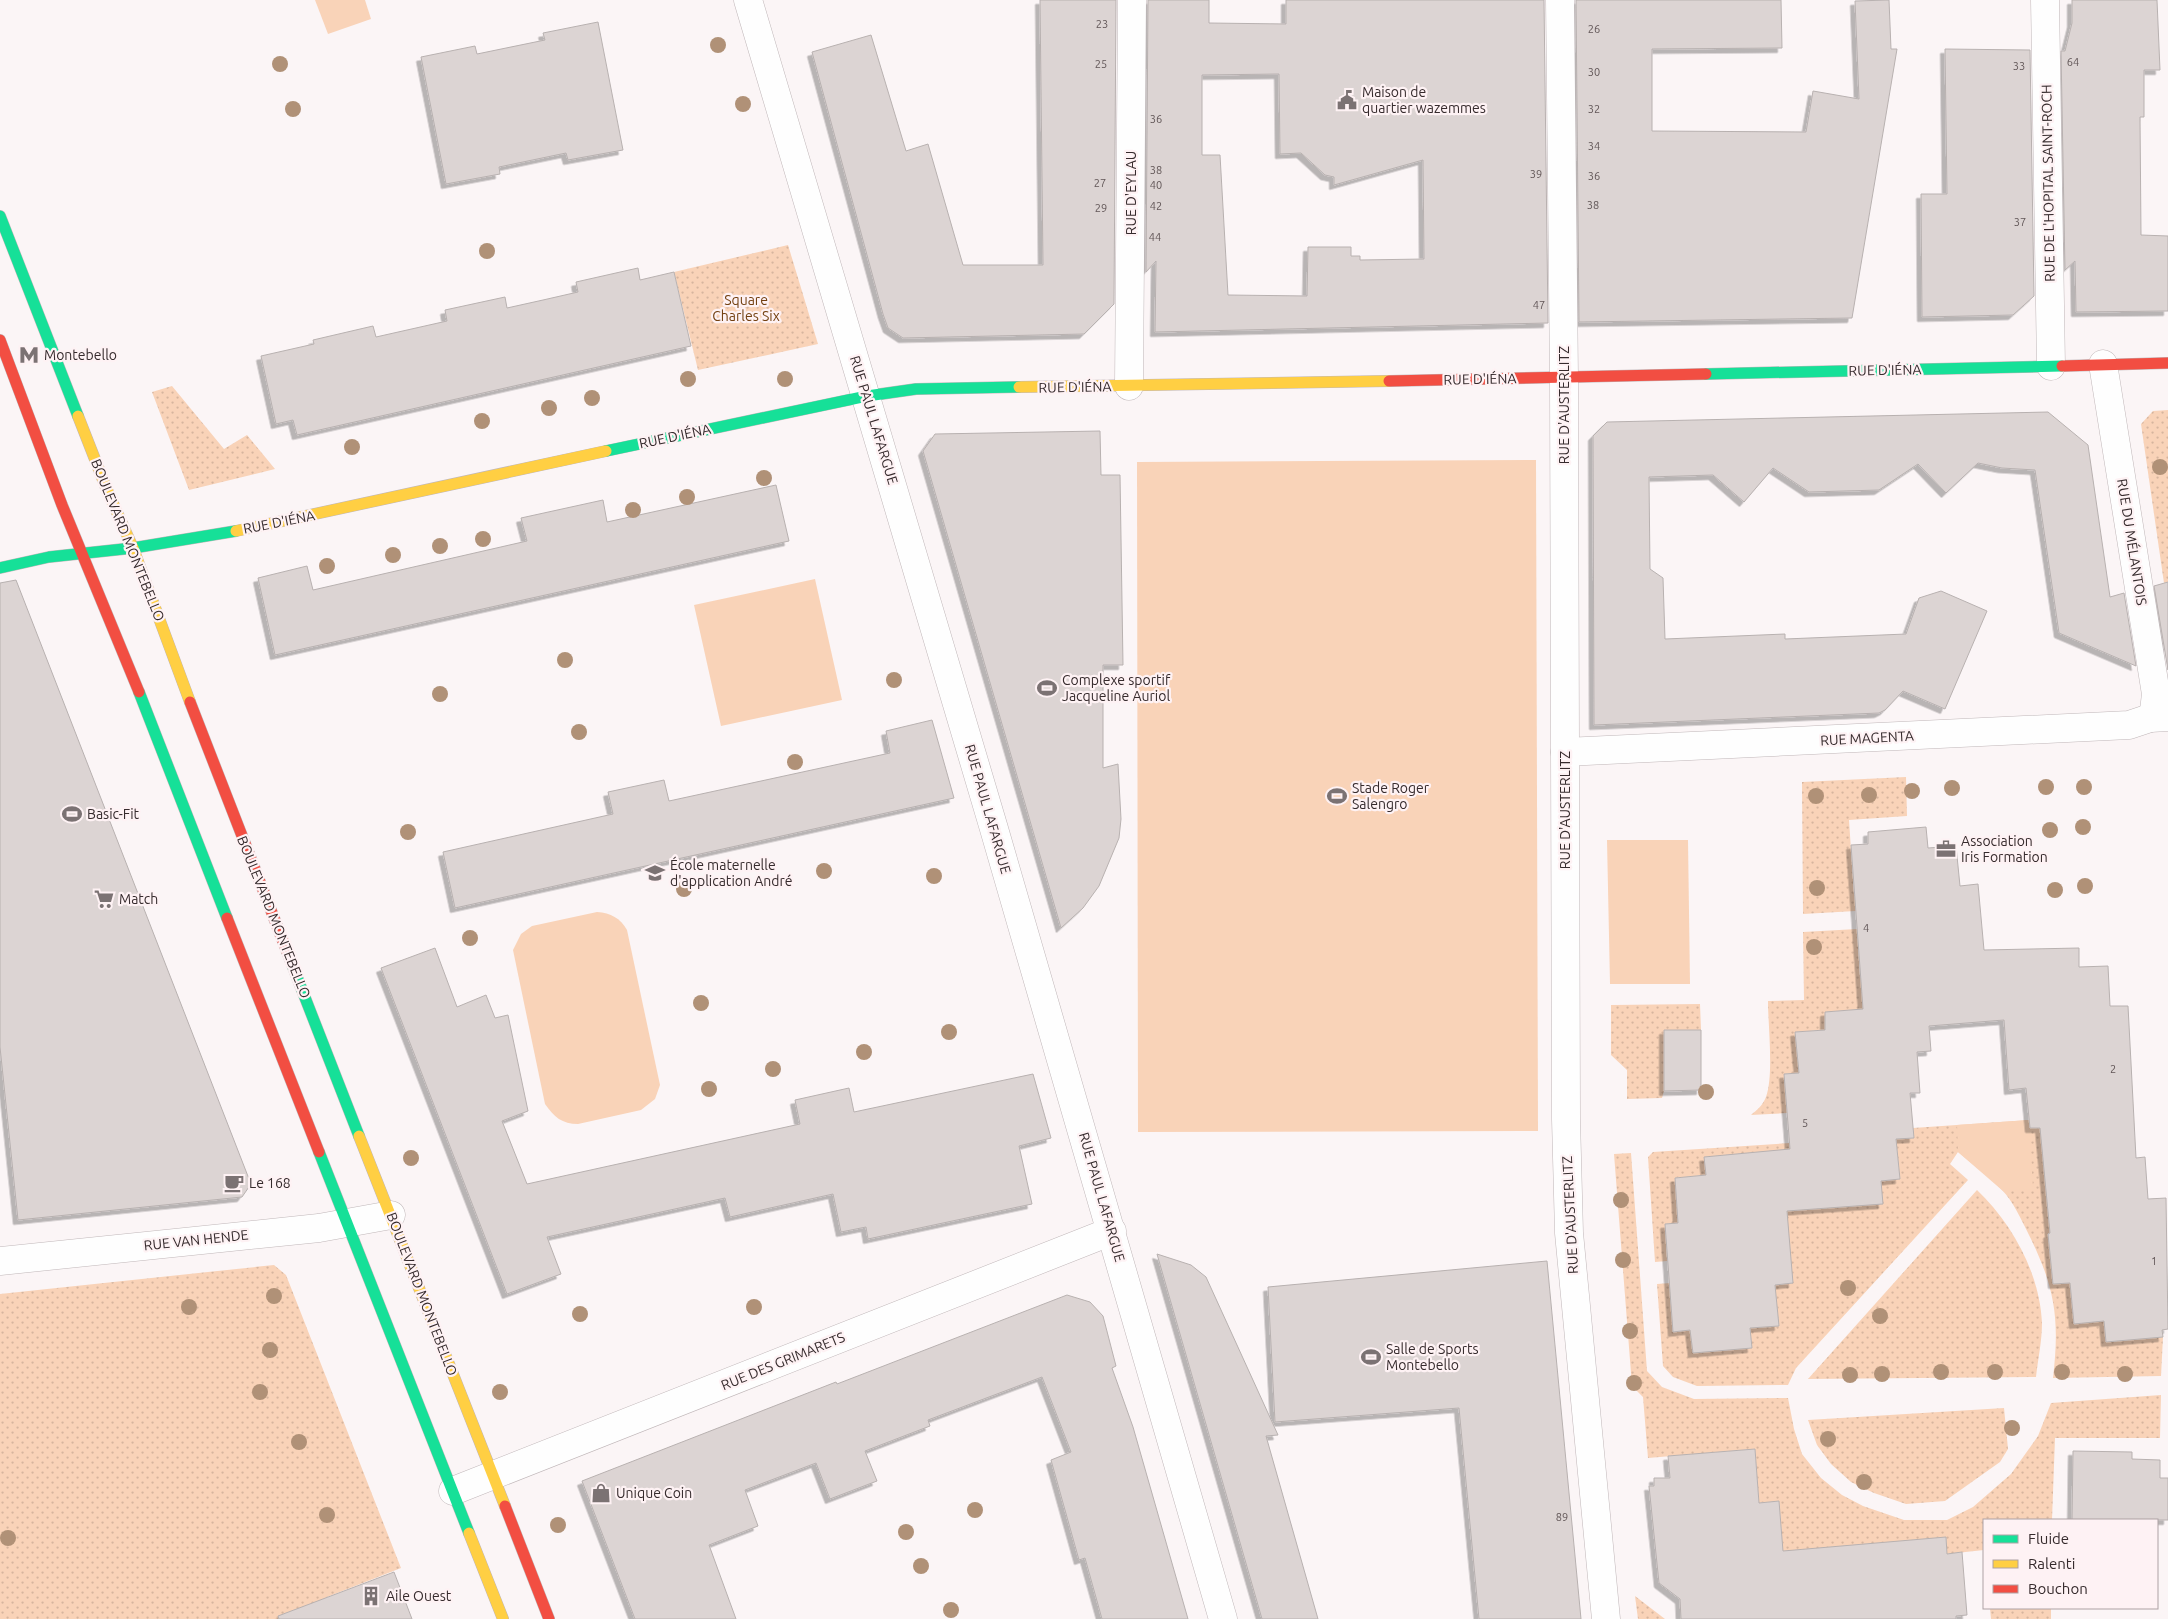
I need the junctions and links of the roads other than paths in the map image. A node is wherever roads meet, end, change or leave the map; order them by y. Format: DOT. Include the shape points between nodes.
graph roads {
  1 [pos="748,0"];
  2 [pos="1132,0"];
  3 [pos="1560,0"];
  4 [pos="2045,0"];
  5 [pos="2,225"];
  6 [pos="0,340"];
  7 [pos="2168,363"];
  8 [pos="2103,364"];
  9 [pos="2051,366"];
  10 [pos="1564,378"];
  11 [pos="1129,386"];
  12 [pos="867,396"];
  13 [pos="133,548"];
  14 [pos="82,554"];
  15 [pos="0,568"];
  16 [pos="2159,718"];
  17 [pos="1565,752"];
  18 [pos="391,1215"];
  19 [pos="347,1224"];
  20 [pos="1112,1231"];
  21 [pos="0,1261"];
  22 [pos="493,1475"];
  23 [pos="453,1491"];
  24 [pos="503,1619"];
  25 [pos="549,1619"];
  26 [pos="1223,1619"];
  27 [pos="1606,1619"];
  1 -- 12 [label="street, RUE PAUL LAFARGUE"];
  2 -- 11 [label="street, RUE D'EYLAU"];
  3 -- 10 [label="street, RUE D'AUSTERLITZ"];
  4 -- 9 [label="street, RUE DE L'HOPITAL SAINT-ROCH"];
  5 -- 13 [label="main road, BOULEVARD MONTEBELLO"];
  6 -- 14 [label="main road"];
  7 -- 8 [label="main road, RUE D'IÉNA"];
  8 -- 9 [label="main road, RUE D'IÉNA"];
  8 -- 16 [label="street, RUE DU MÉLANTOIS" via="2156,694 2154,711"];
  9 -- 10 [label="main road, RUE D'IÉNA"];
  10 -- 11 [label="main road, RUE D'IÉNA"];
  10 -- 17 [label="street, RUE D'AUSTERLITZ"];
  11 -- 12 [label="main road, RUE D'IÉNA" via="916,389"];
  12 -- 13 [label="main road, RUE D'IÉNA" via="332,512"];
  12 -- 20 [label="street, RUE PAUL LAFARGUE"];
  13 -- 14 [label="main road, RUE D'IÉNA"];
  13 -- 18 [label="main road, BOULEVARD MONTEBELLO" via="222,786"];
  14 -- 15 [label="main road, RUE D'IÉNA" via="49,557"];
  14 -- 19 [label="main road"];
  16 -- 17 [label="street, RUE MAGENTA" via="2128,726"];
  17 -- 27 [label="street, RUE D'AUSTERLITZ" via="1569,1234"];
  18 -- 19 [label="street, RUE VAN HENDE"];
  18 -- 22 [label="main road, BOULEVARD MONTEBELLO"];
  19 -- 21 [label="street, RUE VAN HENDE"];
  19 -- 23 [label="main road"];
  20 -- 22 [label="street, RUE DES GRIMARETS"];
  20 -- 26 [label="street, RUE PAUL LAFARGUE"];
  22 -- 23 [label="street, RUE DES GRIMARETS"];
  22 -- 25 [label="main road, BOULEVARD MONTEBELLO"];
  23 -- 24 [label="main road"];
}
